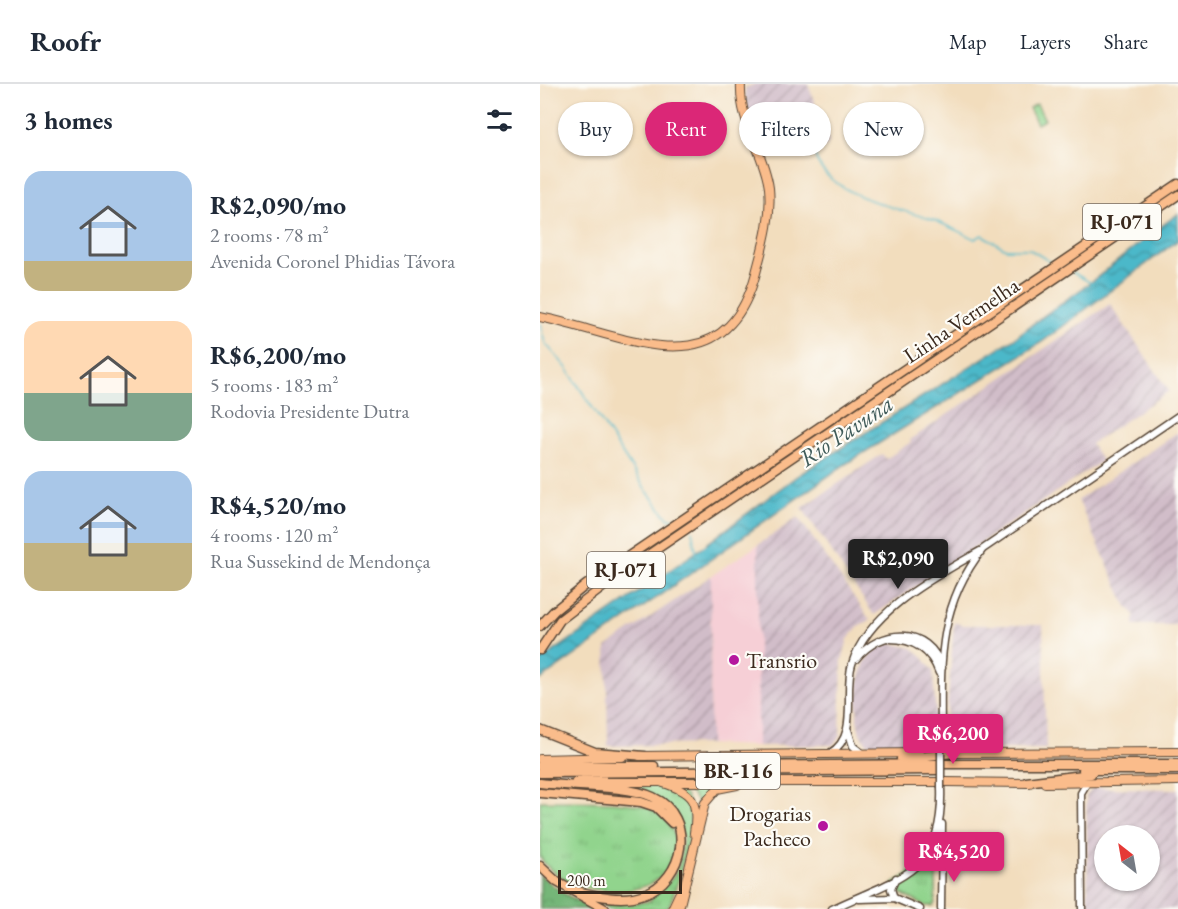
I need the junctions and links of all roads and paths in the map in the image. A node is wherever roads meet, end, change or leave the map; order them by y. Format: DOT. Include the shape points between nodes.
graph roads {
  1 [pos="741,84"];
  2 [pos="1178,184"];
  3 [pos="1178,195"];
  4 [pos="1070,263"];
  5 [pos="540,317"];
  6 [pos="1178,416"];
  7 [pos="676,529"];
  8 [pos="983,549"];
  9 [pos="622,561"];
  10 [pos="573,609"];
  11 [pos="540,626"];
  12 [pos="881,640"];
  13 [pos="540,650"];
  14 [pos="852,664"];
  15 [pos="943,674"];
  16 [pos="942,688"];
  17 [pos="848,729"];
  18 [pos="540,730"];
  19 [pos="1178,752"];
  20 [pos="827,755"];
  21 [pos="645,756"];
  22 [pos="540,759"];
  23 [pos="868,759"];
  24 [pos="942,759"];
  25 [pos="1178,764"];
  26 [pos="540,766"];
  27 [pos="1115,770"];
  28 [pos="1178,770"];
  29 [pos="697,771"];
  30 [pos="540,773"];
  31 [pos="1178,781"];
  32 [pos="576,782"];
  33 [pos="659,782"];
  34 [pos="767,782"];
  35 [pos="1026,782"];
  36 [pos="540,783"];
  37 [pos="1072,783"];
  38 [pos="1087,783"];
  39 [pos="941,784"];
  40 [pos="540,793"];
  41 [pos="1081,793"];
  42 [pos="942,815"];
  43 [pos="681,839"];
  44 [pos="924,861"];
  45 [pos="942,862"];
  46 [pos="540,866"];
  47 [pos="897,878"];
  48 [pos="576,891"];
  49 [pos="683,896"];
  50 [pos="894,898"];
  51 [pos="844,903"];
  52 [pos="941,906"];
  53 [pos="605,909"];
  54 [pos="672,909"];
  55 [pos="679,909"];
  56 [pos="684,909"];
  57 [pos="832,909"];
  58 [pos="920,909"];
  59 [pos="935,909"];
  60 [pos="1082,909"];
  1 -- 5 [label="main road" via="742,109 765,172 769,200 761,255 746,304 733,323 707,342 672,346 651,345"];
  2 -- 4 [label="highway, Linha Vermelha / RJ-071"];
  3 -- 4 [label="highway, Linha Vermelha / RJ-071"];
  4 -- 7 [label="highway, Linha Vermelha / RJ-071"];
  6 -- 8 [label="street"];
  7 -- 9 [label="highway, Linha Vermelha / RJ-071"];
  7 -- 10 [label="highway, Linha Vermelha / RJ-071"];
  8 -- 14 [label="street" via="874,623"];
  8 -- 15 [label="street" via="961,579 947,618"];
  9 -- 10 [label="highway"];
  9 -- 11 [label="highway" via="572,594"];
  10 -- 13 [label="highway, Linha Vermelha / RJ-071" via="554,627"];
  12 -- 14 [label="street" via="866,648"];
  12 -- 15 [label="street" via="902,634 920,640 936,656"];
  12 -- 16 [label="street" via="903,640 921,647 934,661"];
  14 -- 17 [label="street"];
  15 -- 16 [label="street"];
  16 -- 39 [label="street, bridge"];
  17 -- 20 [label="street" via="841,746"];
  17 -- 23 [label="street" via="853,746"];
  18 -- 21 [label="highway" via="599,753"];
  19 -- 24 [label="main road, BR-116"];
  20 -- 21 [label="main road, BR-116"];
  20 -- 23 [label="main road, BR-116"];
  21 -- 22 [label="main road, BR-116"];
  23 -- 24 [label="highway"];
  23 -- 26 [label="highway, BR-116"];
  24 -- 25 [label="highway, BR-116"];
  24 -- 27 [label="highway, BR-116"];
  24 -- 29 [label="highway, BR-116"];
  27 -- 28 [label="highway, BR-116"];
  27 -- 35 [label="highway"];
  29 -- 30 [label="highway, BR-116"];
  29 -- 32 [label="highway" via="614,775"];
  31 -- 38 [label="main road, BR-116"];
  32 -- 33 [label="main road, BR-116"];
  32 -- 36 [label="main road, BR-116"];
  33 -- 34 [label="main road, BR-116"];
  33 -- 54 [label="main road" via="687,792 696,810 689,855"];
  34 -- 39 [label="main road, BR-116"];
  34 -- 49 [label="main road" via="724,787 708,798"];
  35 -- 37 [label="main road, BR-116"];
  35 -- 39 [label="main road, BR-116"];
  36 -- 43 [label="highway" via="654,797 671,812"];
  37 -- 38 [label="main road, BR-116"];
  37 -- 41 [label="street"];
  38 -- 41 [label="street"];
  39 -- 42 [label="street"];
  40 -- 43 [label="highway" via="647,803 669,818"];
  41 -- 60 [label="street"];
  42 -- 44 [label="street"];
  42 -- 45 [label="street"];
  43 -- 48 [label="highway" via="673,872 650,892 632,897"];
  44 -- 45 [label="street" via="934,855"];
  44 -- 47 [label="street"];
  45 -- 52 [label="street"];
  46 -- 48 [label="highway" via="557,882"];
  47 -- 50 [label="street" via="891,889"];
  47 -- 51 [label="street"];
  48 -- 53 [label="highway"];
  49 -- 55 [label="main road"];
  49 -- 56 [label="main road"];
  50 -- 51 [label="street" via="865,897"];
  50 -- 58 [label="street"];
  51 -- 57 [label="street"];
  52 -- 59 [label="street"];
}
